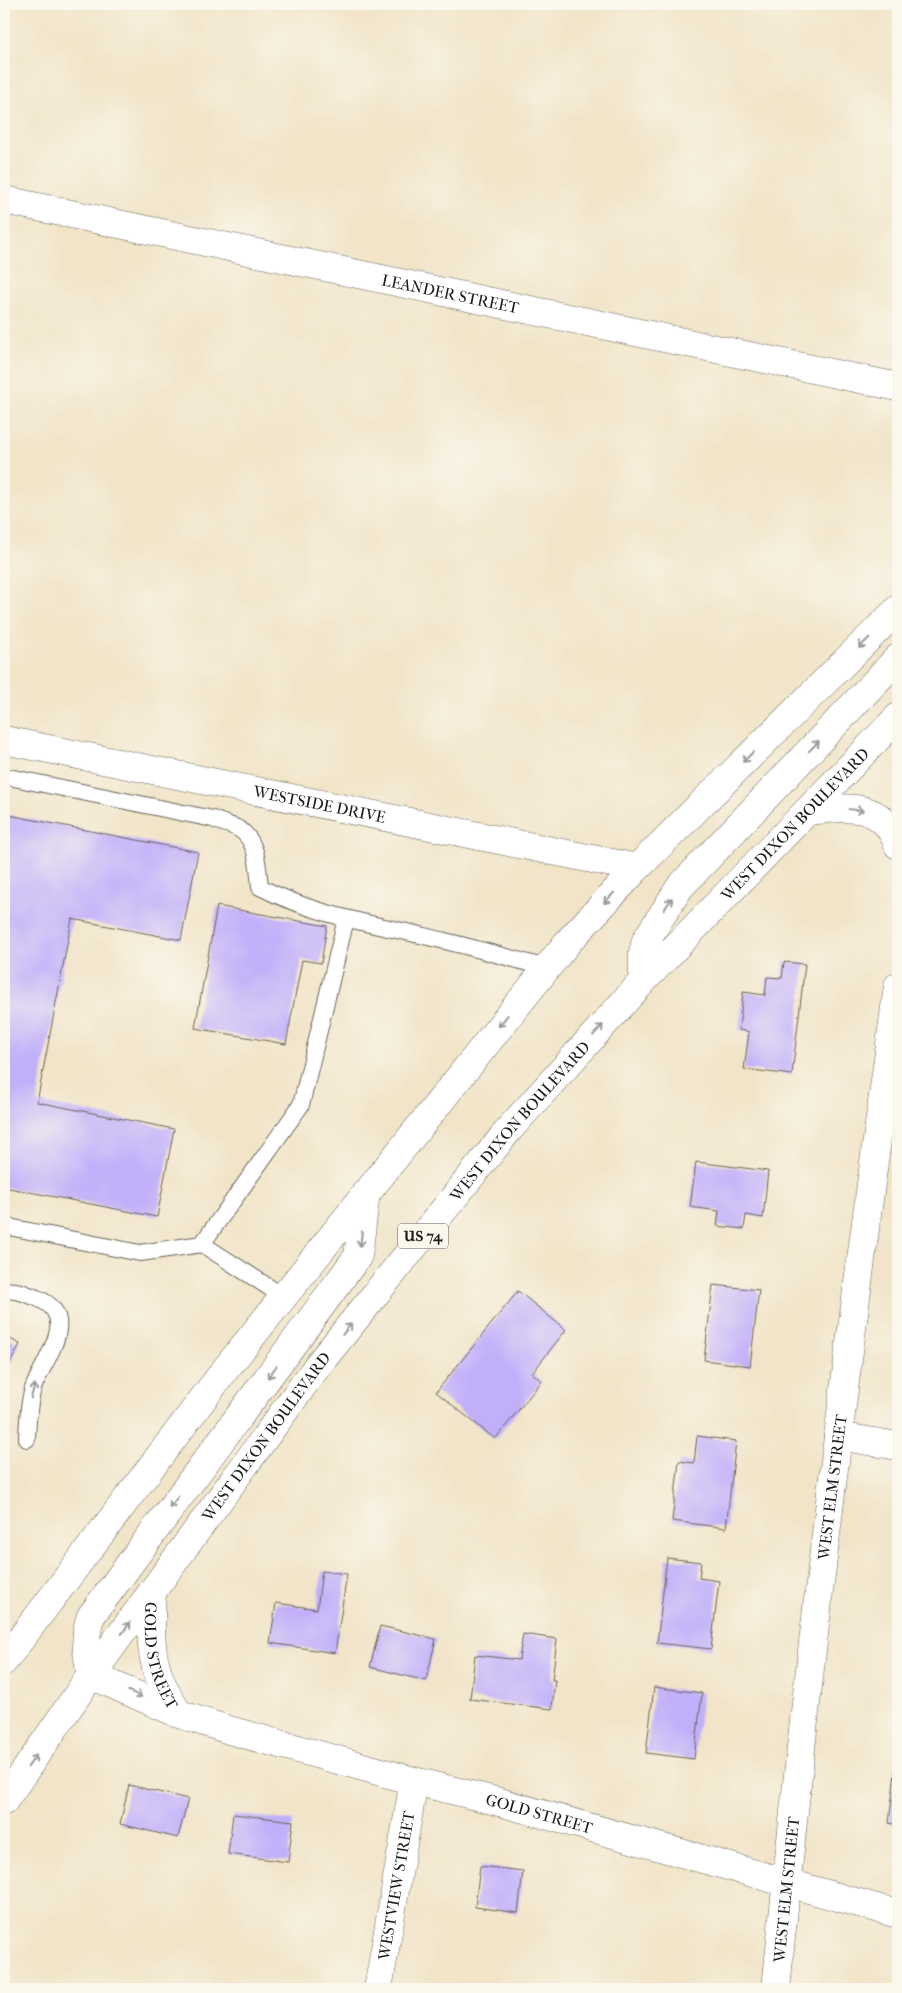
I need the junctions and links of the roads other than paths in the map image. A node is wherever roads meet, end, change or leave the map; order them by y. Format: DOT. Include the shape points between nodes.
graph roads {
  1 [pos="4,200"];
  2 [pos="898,387"];
  3 [pos="898,609"];
  4 [pos="898,658"];
  5 [pos="898,717"];
  6 [pos="4,740"];
  7 [pos="4,776"];
  8 [pos="808,811"];
  9 [pos="898,846"];
  10 [pos="637,868"];
  11 [pos="346,918"];
  12 [pos="546,968"];
  13 [pos="643,981"];
  14 [pos="898,986"];
  15 [pos="366,1190"];
  16 [pos="4,1226"];
  17 [pos="202,1244"];
  18 [pos="4,1291"];
  19 [pos="284,1296"];
  20 [pos="838,1436"];
  21 [pos="27,1439"];
  22 [pos="898,1446"];
  23 [pos="152,1593"];
  24 [pos="4,1661"];
  25 [pos="91,1675"];
  26 [pos="179,1714"];
  27 [pos="414,1781"];
  28 [pos="4,1801"];
  29 [pos="786,1881"];
  30 [pos="898,1914"];
  31 [pos="378,1989"];
  32 [pos="776,1989"];
  1 -- 2 [label="main road, LEANDER STREET"];
  3 -- 10 [label="main road, one-way"];
  13 -- 4 [label="main road, one-way" via="646,940 680,887"];
  5 -- 8 [label="main road, WEST DIXON BOULEVARD / US 74"];
  6 -- 10 [label="main road, WESTSIDE DRIVE"];
  7 -- 11 [label="lane" via="213,819 240,830 252,842 260,888 280,898"];
  8 -- 9 [label="main road, one-way" via="837,808 874,813 885,820 894,832"];
  8 -- 13 [label="main road, WEST DIXON BOULEVARD / US 74"];
  10 -- 12 [label="main road, one-way"];
  11 -- 12 [label="lane" via="482,949"];
  11 -- 17 [label="lane" via="301,1106"];
  12 -- 15 [label="main road, one-way"];
  23 -- 13 [label="main road, WEST DIXON BOULEVARD / US 74, one-way" via="318,1365 510,1127"];
  14 -- 20 [label="main road, WEST ELM STREET"];
  15 -- 19 [label="main road"];
  15 -- 25 [label="main road, one-way" via="358,1256 91,1616 86,1628"];
  16 -- 17 [label="lane" via="140,1253"];
  17 -- 19 [label="lane"];
  21 -- 18 [label="lane, one-way" via="34,1386 56,1337 58,1317 46,1302 12,1290"];
  19 -- 24 [label="main road" via="157,1457"];
  20 -- 22 [label="main road"];
  20 -- 29 [label="main road, WEST ELM STREET"];
  25 -- 23 [label="main road, WEST DIXON BOULEVARD / US 74, one-way"];
  23 -- 26 [label="main road, GOLD STREET" via="149,1634 154,1666 167,1697"];
  25 -- 26 [label="main road, GOLD STREET, one-way"];
  28 -- 25 [label="main road, WEST DIXON BOULEVARD / US 74, one-way"];
  26 -- 27 [label="main road, GOLD STREET"];
  27 -- 29 [label="main road, GOLD STREET"];
  27 -- 31 [label="main road, WESTVIEW STREET"];
  29 -- 30 [label="main road, GOLD STREET"];
  29 -- 32 [label="main road, WEST ELM STREET"];
}
